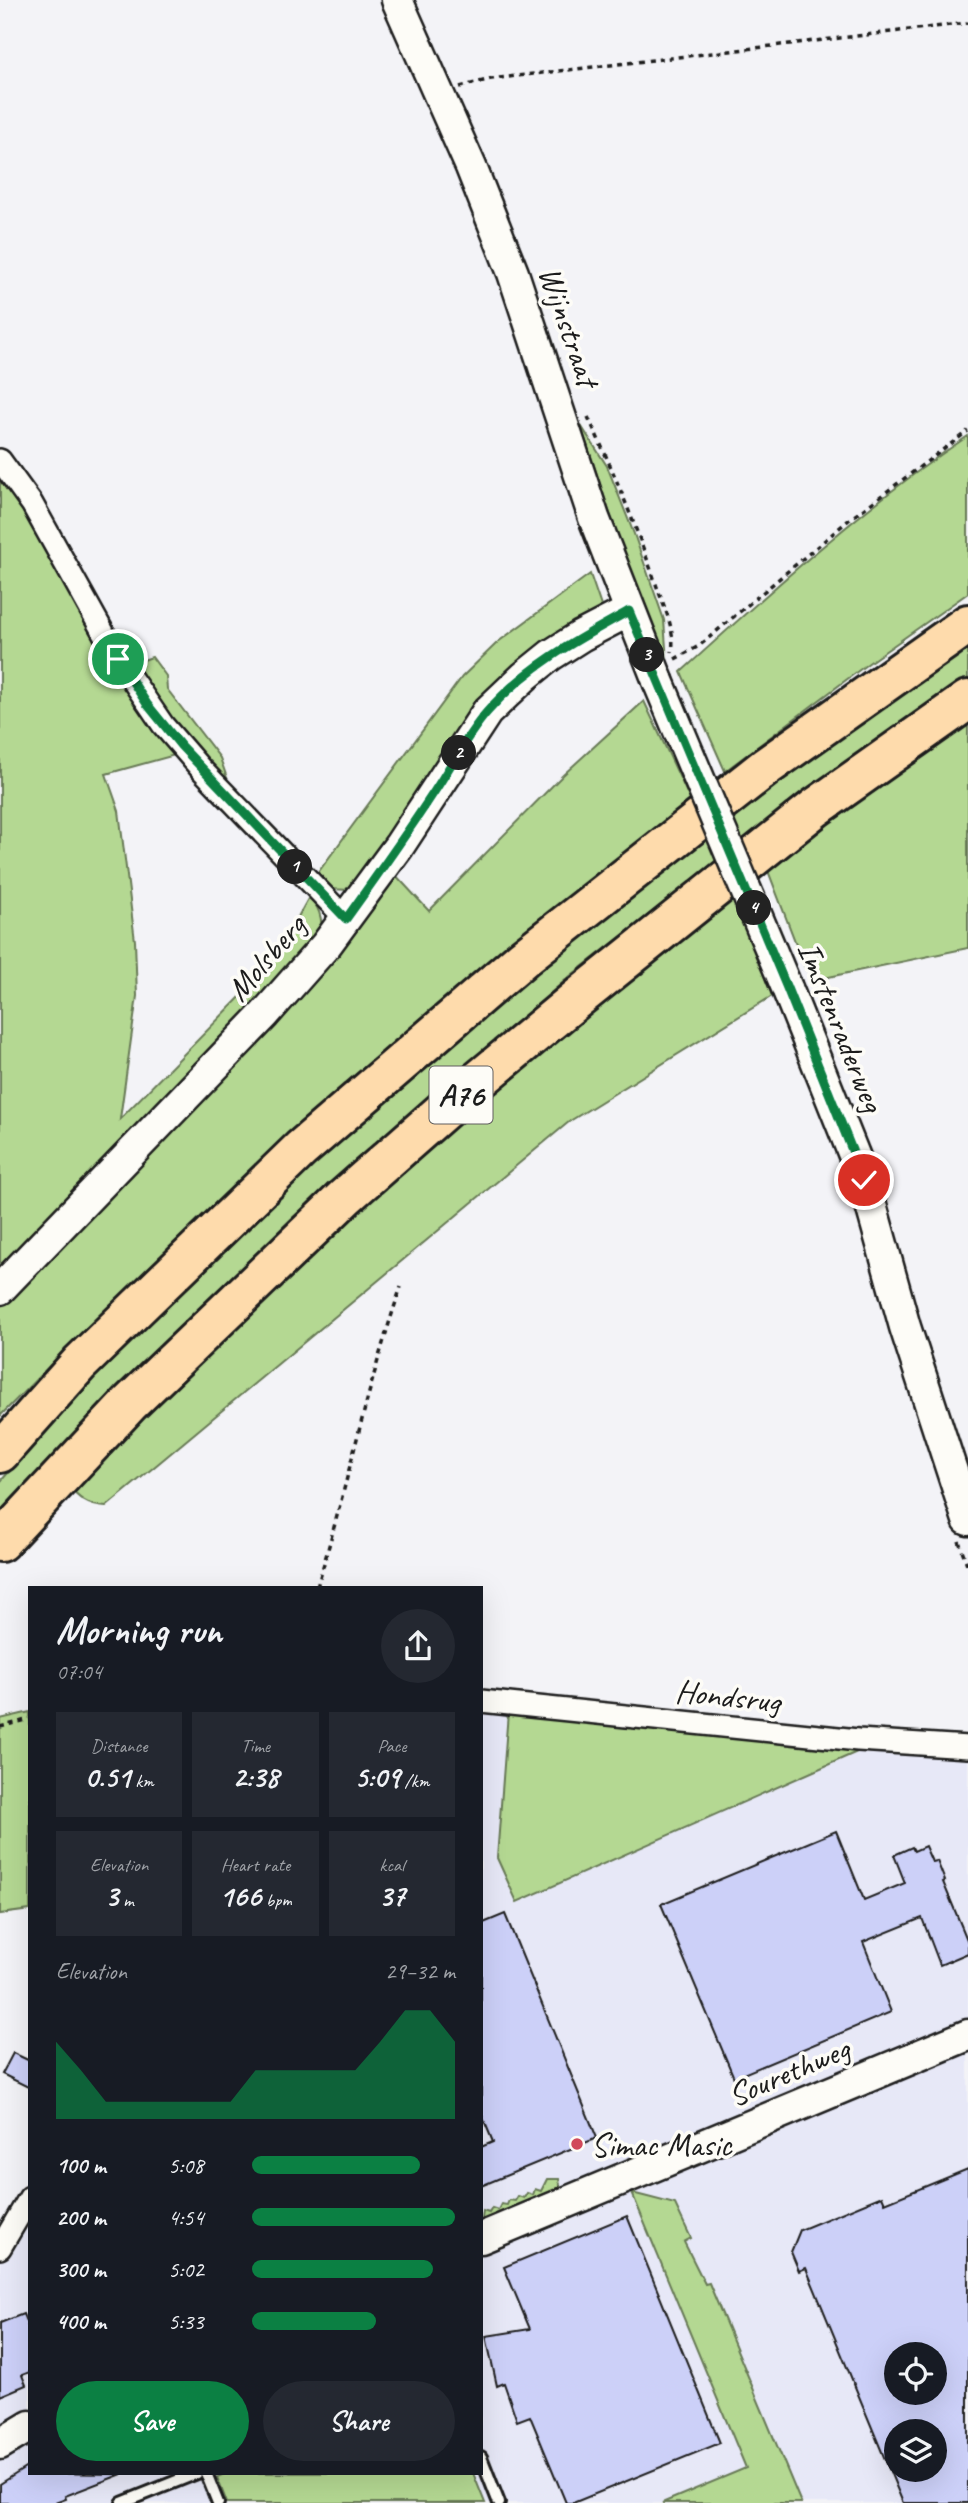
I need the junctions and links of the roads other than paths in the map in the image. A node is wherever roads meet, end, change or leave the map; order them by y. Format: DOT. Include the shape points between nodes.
graph roads {
  1 [pos="397,0"];
  2 [pos="0,460"];
  3 [pos="629,611"];
  4 [pos="968,624"];
  5 [pos="664,671"];
  6 [pos="968,700"];
  7 [pos="346,919"];
  8 [pos="0,1289"];
  9 [pos="0,1453"];
  10 [pos="962,1498"];
  11 [pos="968,1520"];
  12 [pos="0,1542"];
  13 [pos="483,1701"];
  14 [pos="968,1747"];
  15 [pos="968,2035"];
  16 [pos="28,2200"];
  17 [pos="483,2237"];
  18 [pos="0,2248"];
  19 [pos="28,2427"];
  20 [pos="0,2444"];
  21 [pos="483,2462"];
  22 [pos="192,2475"];
  23 [pos="207,2475"];
  24 [pos="122,2503"];
  25 [pos="218,2503"];
  26 [pos="499,2503"];
  1 -- 3 [label="street, Wijnstraat" via="509,262"];
  2 -- 7 [label="street" via="32,504 118,659 163,725"];
  3 -- 5 [label="street, Wijnstraat"];
  3 -- 7 [label="street, Molsberg" via="551,656 487,712"];
  4 -- 9 [label="highway, A76" via="767,766 512,967 300,1149 80,1363"];
  5 -- 10 [label="street, Imstenraderweg, bridge" via="864,1180 905,1327"];
  6 -- 12 [label="highway, A76" via="815,808 422,1129 130,1403"];
  7 -- 8 [label="street, Molsberg" via="265,1014"];
  10 -- 11 [label="street, Imstenraderweg"];
  13 -- 14 [label="street, Hondsrug"];
  15 -- 17 [label="street, Sourethweg"];
  16 -- 18 [label="street"];
  19 -- 20 [label="street"];
  21 -- 26 [label="lane"];
  22 -- 24 [label="lane"];
  23 -- 25 [label="lane"];
}
